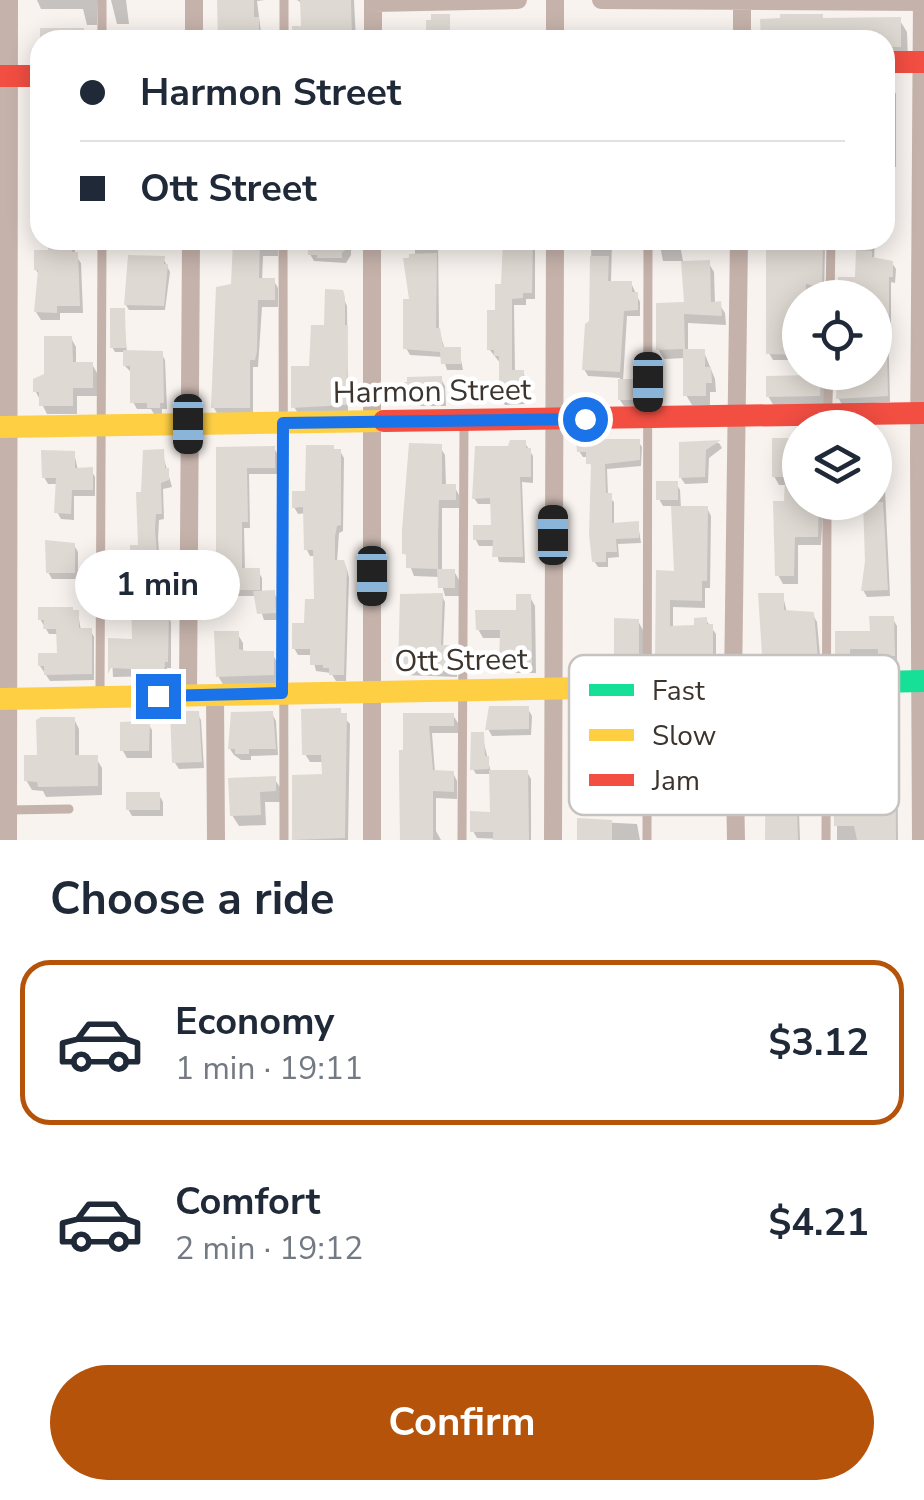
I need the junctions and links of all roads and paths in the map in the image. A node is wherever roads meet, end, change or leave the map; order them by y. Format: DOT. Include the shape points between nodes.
graph roads {
  1 [pos="9,0"];
  2 [pos="102,0"];
  3 [pos="194,0"];
  4 [pos="284,0"];
  5 [pos="518,0"];
  6 [pos="554,0"];
  7 [pos="601,0"];
  8 [pos="742,1"];
  9 [pos="922,1"];
  10 [pos="373,2"];
  11 [pos="102,30"];
  12 [pos="194,30"];
  13 [pos="284,30"];
  14 [pos="372,30"];
  15 [pos="555,30"];
  16 [pos="742,30"];
  17 [pos="895,62"];
  18 [pos="922,62"];
  19 [pos="4,76"];
  20 [pos="30,76"];
  21 [pos="102,250"];
  22 [pos="192,250"];
  23 [pos="283,250"];
  24 [pos="372,250"];
  25 [pos="555,250"];
  26 [pos="648,250"];
  27 [pos="739,250"];
  28 [pos="831,250"];
  29 [pos="830,280"];
  30 [pos="921,413"];
  31 [pos="892,415"];
  32 [pos="736,416"];
  33 [pos="648,418"];
  34 [pos="782,418"];
  35 [pos="464,420"];
  36 [pos="554,420"];
  37 [pos="372,422"];
  38 [pos="283,423"];
  39 [pos="188,424"];
  40 [pos="102,425"];
  41 [pos="4,427"];
  42 [pos="827,520"];
  43 [pos="647,655"];
  44 [pos="734,655"];
  45 [pos="826,655"];
  46 [pos="922,681"];
  47 [pos="569,688"];
  48 [pos="552,689"];
  49 [pos="462,690"];
  50 [pos="372,692"];
  51 [pos="282,693"];
  52 [pos="188,695"];
  53 [pos="215,695"];
  54 [pos="100,697"];
  55 [pos="4,699"];
  56 [pos="4,790"];
  57 [pos="8,810"];
  58 [pos="69,810"];
  59 [pos="648,815"];
  60 [pos="736,815"];
  61 [pos="8,840"];
  62 [pos="216,840"];
  63 [pos="284,840"];
  64 [pos="372,840"];
  65 [pos="462,840"];
  66 [pos="553,840"];
  67 [pos="648,840"];
  68 [pos="736,840"];
  69 [pos="921,840"];
  1 -- 19 [label="street"];
  2 -- 11 [label="lane"];
  3 -- 12 [label="street"];
  4 -- 13 [label="lane"];
  5 -- 10 [label="street"];
  6 -- 15 [label="street"];
  7 -- 8 [label="street"];
  8 -- 9 [label="street"];
  8 -- 16 [label="street"];
  9 -- 18 [label="street"];
  10 -- 14 [label="street"];
  17 -- 18 [label="street"];
  18 -- 30 [label="street"];
  19 -- 20 [label="street"];
  19 -- 41 [label="street"];
  21 -- 40 [label="lane"];
  22 -- 39 [label="street"];
  23 -- 38 [label="lane"];
  24 -- 37 [label="street"];
  25 -- 36 [label="street"];
  26 -- 33 [label="lane"];
  27 -- 32 [label="street"];
  28 -- 29 [label="lane"];
  30 -- 31 [label="street, Harmon Street"];
  30 -- 46 [label="street"];
  32 -- 33 [label="street, Harmon Street"];
  32 -- 34 [label="street, Harmon Street"];
  32 -- 44 [label="street"];
  33 -- 36 [label="street, Harmon Street"];
  33 -- 43 [label="lane"];
  35 -- 36 [label="street, Harmon Street"];
  35 -- 37 [label="street, Harmon Street"];
  35 -- 49 [label="lane"];
  36 -- 48 [label="street"];
  37 -- 38 [label="street, Harmon Street"];
  37 -- 50 [label="street"];
  38 -- 39 [label="street, Harmon Street"];
  38 -- 51 [label="lane"];
  39 -- 40 [label="street, Harmon Street"];
  39 -- 52 [label="street"];
  40 -- 41 [label="street, Harmon Street"];
  40 -- 54 [label="lane"];
  41 -- 55 [label="street"];
  42 -- 45 [label="lane"];
  46 -- 69 [label="street"];
  47 -- 48 [label="street, Ott Street"];
  48 -- 49 [label="street, Ott Street"];
  48 -- 66 [label="street"];
  49 -- 50 [label="street, Ott Street"];
  49 -- 65 [label="lane"];
  50 -- 51 [label="street, Ott Street"];
  50 -- 64 [label="street"];
  51 -- 53 [label="street, Ott Street"];
  51 -- 63 [label="lane"];
  52 -- 53 [label="street, Ott Street"];
  52 -- 54 [label="street, Ott Street"];
  53 -- 62 [label="street"];
  54 -- 55 [label="street, Ott Street"];
  55 -- 56 [label="street"];
  56 -- 57 [label="street"];
  57 -- 58 [label="lane"];
  57 -- 61 [label="street"];
  59 -- 67 [label="lane"];
  60 -- 68 [label="street"];
}
